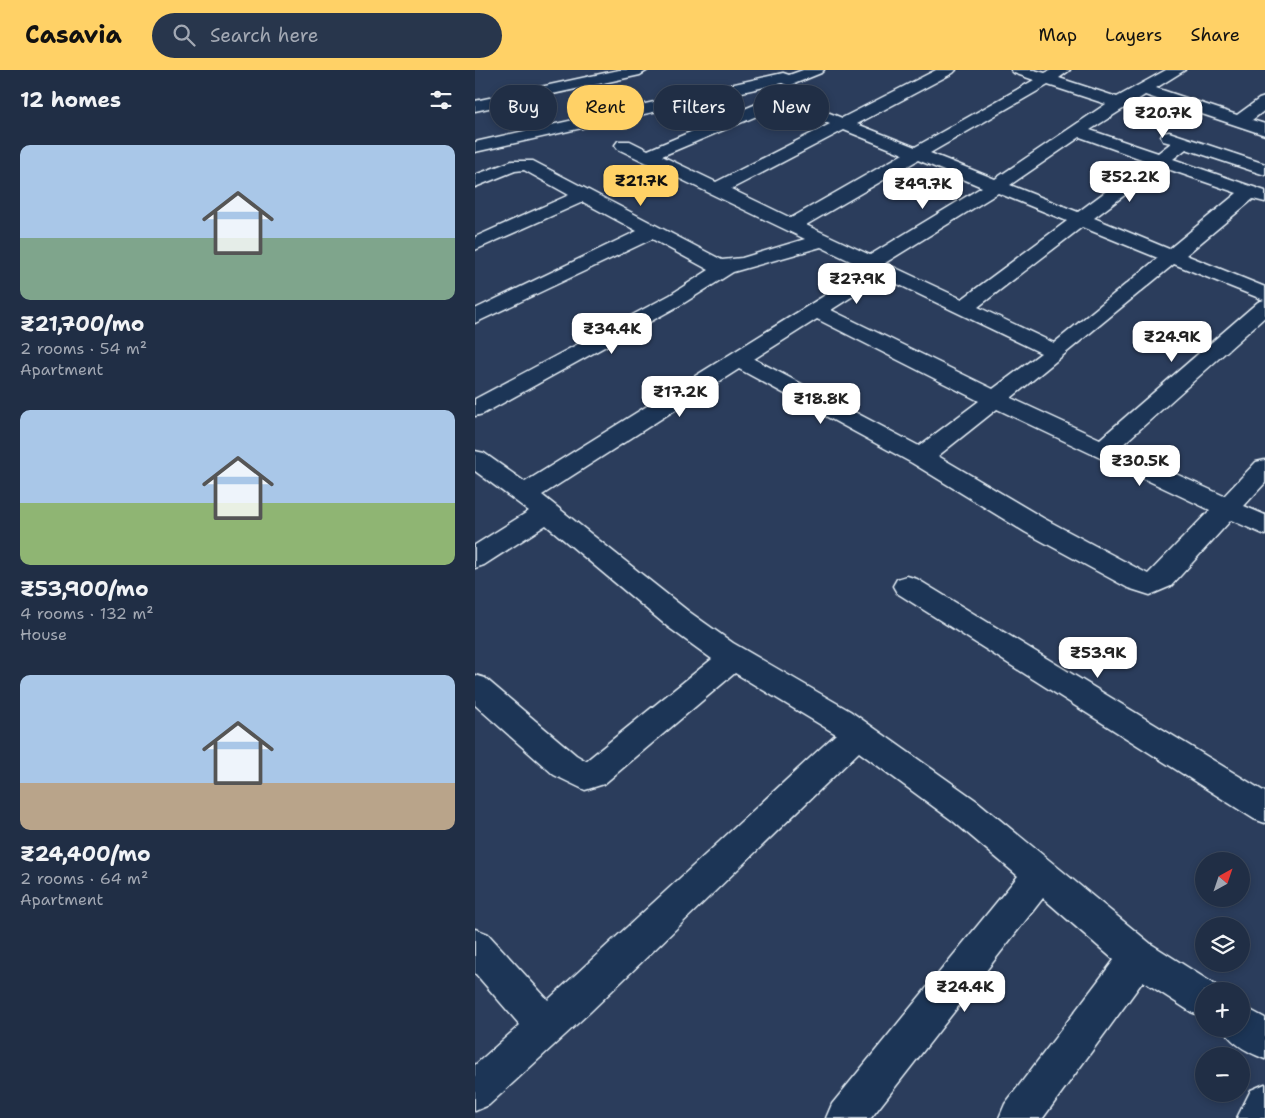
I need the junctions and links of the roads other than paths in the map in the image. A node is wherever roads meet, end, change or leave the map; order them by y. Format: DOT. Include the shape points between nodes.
graph roads {
  1 [pos="640,70"];
  2 [pos="816,70"];
  3 [pos="948,70"];
  4 [pos="1019,70"];
  5 [pos="1062,70"];
  6 [pos="1177,70"];
  7 [pos="781,76"];
  8 [pos="1047,78"];
  9 [pos="792,85"];
  10 [pos="1143,90"];
  11 [pos="1265,102"];
  12 [pos="1119,103"];
  13 [pos="475,106"];
  14 [pos="754,111"];
  15 [pos="829,119"];
  16 [pos="1239,122"];
  17 [pos="842,124"];
  18 [pos="1265,130"];
  19 [pos="1078,131"];
  20 [pos="624,145"];
  21 [pos="475,147"];
  22 [pos="917,154"];
  23 [pos="649,156"];
  24 [pos="1162,160"];
  25 [pos="1265,170"];
  26 [pos="475,182"];
  27 [pos="996,186"];
  28 [pos="717,189"];
  29 [pos="1258,194"];
  30 [pos="584,195"];
  31 [pos="1079,219"];
  32 [pos="792,225"];
  33 [pos="651,232"];
  34 [pos="823,240"];
  35 [pos="475,244"];
  36 [pos="1173,256"];
  37 [pos="875,266"];
  38 [pos="727,267"];
  39 [pos="1265,294"];
  40 [pos="1265,306"];
  41 [pos="964,307"];
  42 [pos="815,310"];
  43 [pos="475,317"];
  44 [pos="1057,352"];
  45 [pos="738,359"];
  46 [pos="996,400"];
  47 [pos="475,409"];
  48 [pos="1104,448"];
  49 [pos="921,457"];
  50 [pos="475,459"];
  51 [pos="1265,468"];
  52 [pos="536,503"];
  53 [pos="1227,508"];
  54 [pos="1265,526"];
  55 [pos="475,558"];
  56 [pos="907,586"];
  57 [pos="734,657"];
  58 [pos="475,687"];
  59 [pos="857,734"];
  60 [pos="1265,809"];
  61 [pos="1041,874"];
  62 [pos="475,946"];
  63 [pos="1138,957"];
  64 [pos="1195,993"];
  65 [pos="547,1027"];
  66 [pos="1250,1030"];
  67 [pos="1265,1040"];
  68 [pos="475,1091"];
  69 [pos="1265,1104"];
  70 [pos="845,1118"];
  71 [pos="1019,1118"];
  72 [pos="1257,1118"];
  1 -- 13 [label="street"];
  2 -- 7 [label="street"];
  3 -- 17 [label="street"];
  4 -- 8 [label="street"];
  5 -- 8 [label="street"];
  6 -- 10 [label="street"];
  7 -- 9 [label="street"];
  7 -- 21 [label="street"];
  8 -- 12 [label="street"];
  8 -- 22 [label="street"];
  10 -- 12 [label="street"];
  10 -- 16 [label="street"];
  11 -- 16 [label="street"];
  12 -- 19 [label="street"];
  14 -- 23 [label="street"];
  15 -- 17 [label="street"];
  16 -- 18 [label="street"];
  17 -- 22 [label="street"];
  17 -- 28 [label="street"];
  19 -- 24 [label="street"];
  19 -- 27 [label="street"];
  20 -- 23 [label="street"];
  22 -- 27 [label="street"];
  22 -- 32 [label="street"];
  23 -- 28 [label="street"];
  24 -- 25 [label="street" via="1177,140"];
  24 -- 29 [label="street"];
  24 -- 31 [label="street"];
  26 -- 30 [label="street" via="512,166 527,164"];
  27 -- 31 [label="street"];
  27 -- 37 [label="street"];
  28 -- 32 [label="street"];
  29 -- 36 [label="street"];
  30 -- 33 [label="street"];
  30 -- 35 [label="street"];
  31 -- 36 [label="street"];
  31 -- 41 [label="street"];
  32 -- 34 [label="street"];
  33 -- 38 [label="street" via="717,266"];
  33 -- 43 [label="street"];
  34 -- 37 [label="street"];
  34 -- 38 [label="street"];
  36 -- 39 [label="street"];
  36 -- 44 [label="street"];
  37 -- 41 [label="street"];
  37 -- 42 [label="street"];
  38 -- 47 [label="street" via="677,299"];
  40 -- 48 [label="street"];
  41 -- 44 [label="street"];
  42 -- 45 [label="street"];
  42 -- 46 [label="street"];
  44 -- 46 [label="street"];
  45 -- 49 [label="street"];
  45 -- 52 [label="street"];
  46 -- 48 [label="street"];
  46 -- 49 [label="street"];
  48 -- 53 [label="street"];
  49 -- 53 [label="street" via="1071,546 1139,582 1150,584 1161,580"];
  50 -- 52 [label="street"];
  51 -- 53 [label="street"];
  52 -- 55 [label="street"];
  52 -- 57 [label="street" via="678,619"];
  53 -- 54 [label="street"];
  56 -- 60 [label="street"];
  57 -- 58 [label="street" via="620,753 593,774 585,776 565,765"];
  57 -- 59 [label="street"];
  59 -- 61 [label="street" via="993,833"];
  59 -- 65 [label="street"];
  61 -- 63 [label="street"];
  61 -- 70 [label="street"];
  62 -- 65 [label="street"];
  63 -- 64 [label="street"];
  63 -- 71 [label="street"];
  65 -- 68 [label="street"];
  66 -- 67 [label="street"];
  69 -- 72 [label="street"];
}
